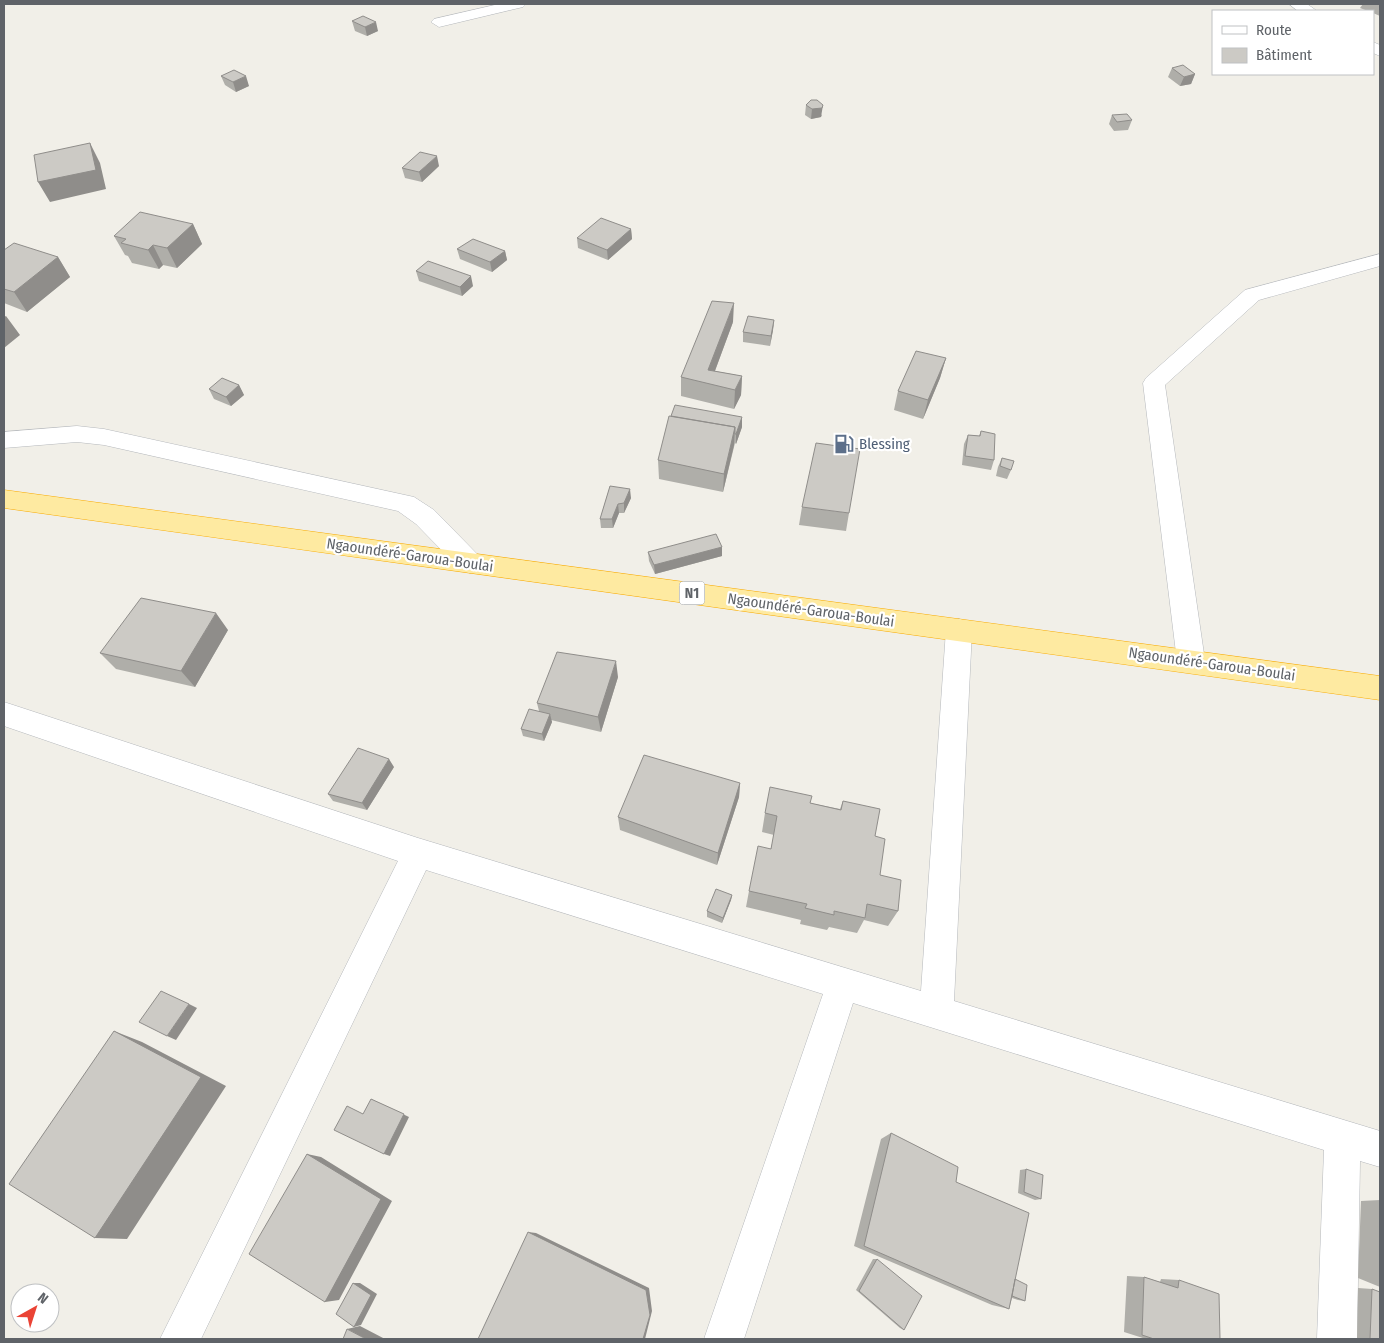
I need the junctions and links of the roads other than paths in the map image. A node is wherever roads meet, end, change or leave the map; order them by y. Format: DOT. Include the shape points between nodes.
graph roads {
  1 [pos="518,4"];
  2 [pos="1296,4"];
  3 [pos="1307,10"];
  4 [pos="439,22"];
  5 [pos="1380,260"];
  6 [pos="4,440"];
  7 [pos="4,499"];
  8 [pos="470,563"];
  9 [pos="959,630"];
  10 [pos="1191,662"];
  11 [pos="1380,688"];
  12 [pos="4,714"];
  13 [pos="418,853"];
  14 [pos="843,984"];
  15 [pos="937,1012"];
  16 [pos="1342,1137"];
  17 [pos="1380,1149"];
  18 [pos="180,1339"];
  19 [pos="724,1339"];
  20 [pos="1337,1339"];
  1 -- 4 [label="street"];
  2 -- 3 [label="street"];
  5 -- 10 [label="street" via="1252,295 1154,383"];
  6 -- 8 [label="street" via="77,434 104,437 405,503 426,517"];
  7 -- 8 [label="highway, Ngaoundéré-Garoua-Boulai / N1"];
  8 -- 9 [label="highway, Ngaoundéré-Garoua-Boulai / N1"];
  9 -- 10 [label="highway, Ngaoundéré-Garoua-Boulai / N1"];
  9 -- 15 [label="street"];
  10 -- 11 [label="highway, Ngaoundéré-Garoua-Boulai / N1"];
  12 -- 13 [label="street"];
  13 -- 14 [label="street"];
  13 -- 18 [label="street"];
  14 -- 15 [label="street"];
  14 -- 19 [label="street"];
  15 -- 16 [label="street"];
  16 -- 17 [label="street"];
  16 -- 20 [label="street"];
}
